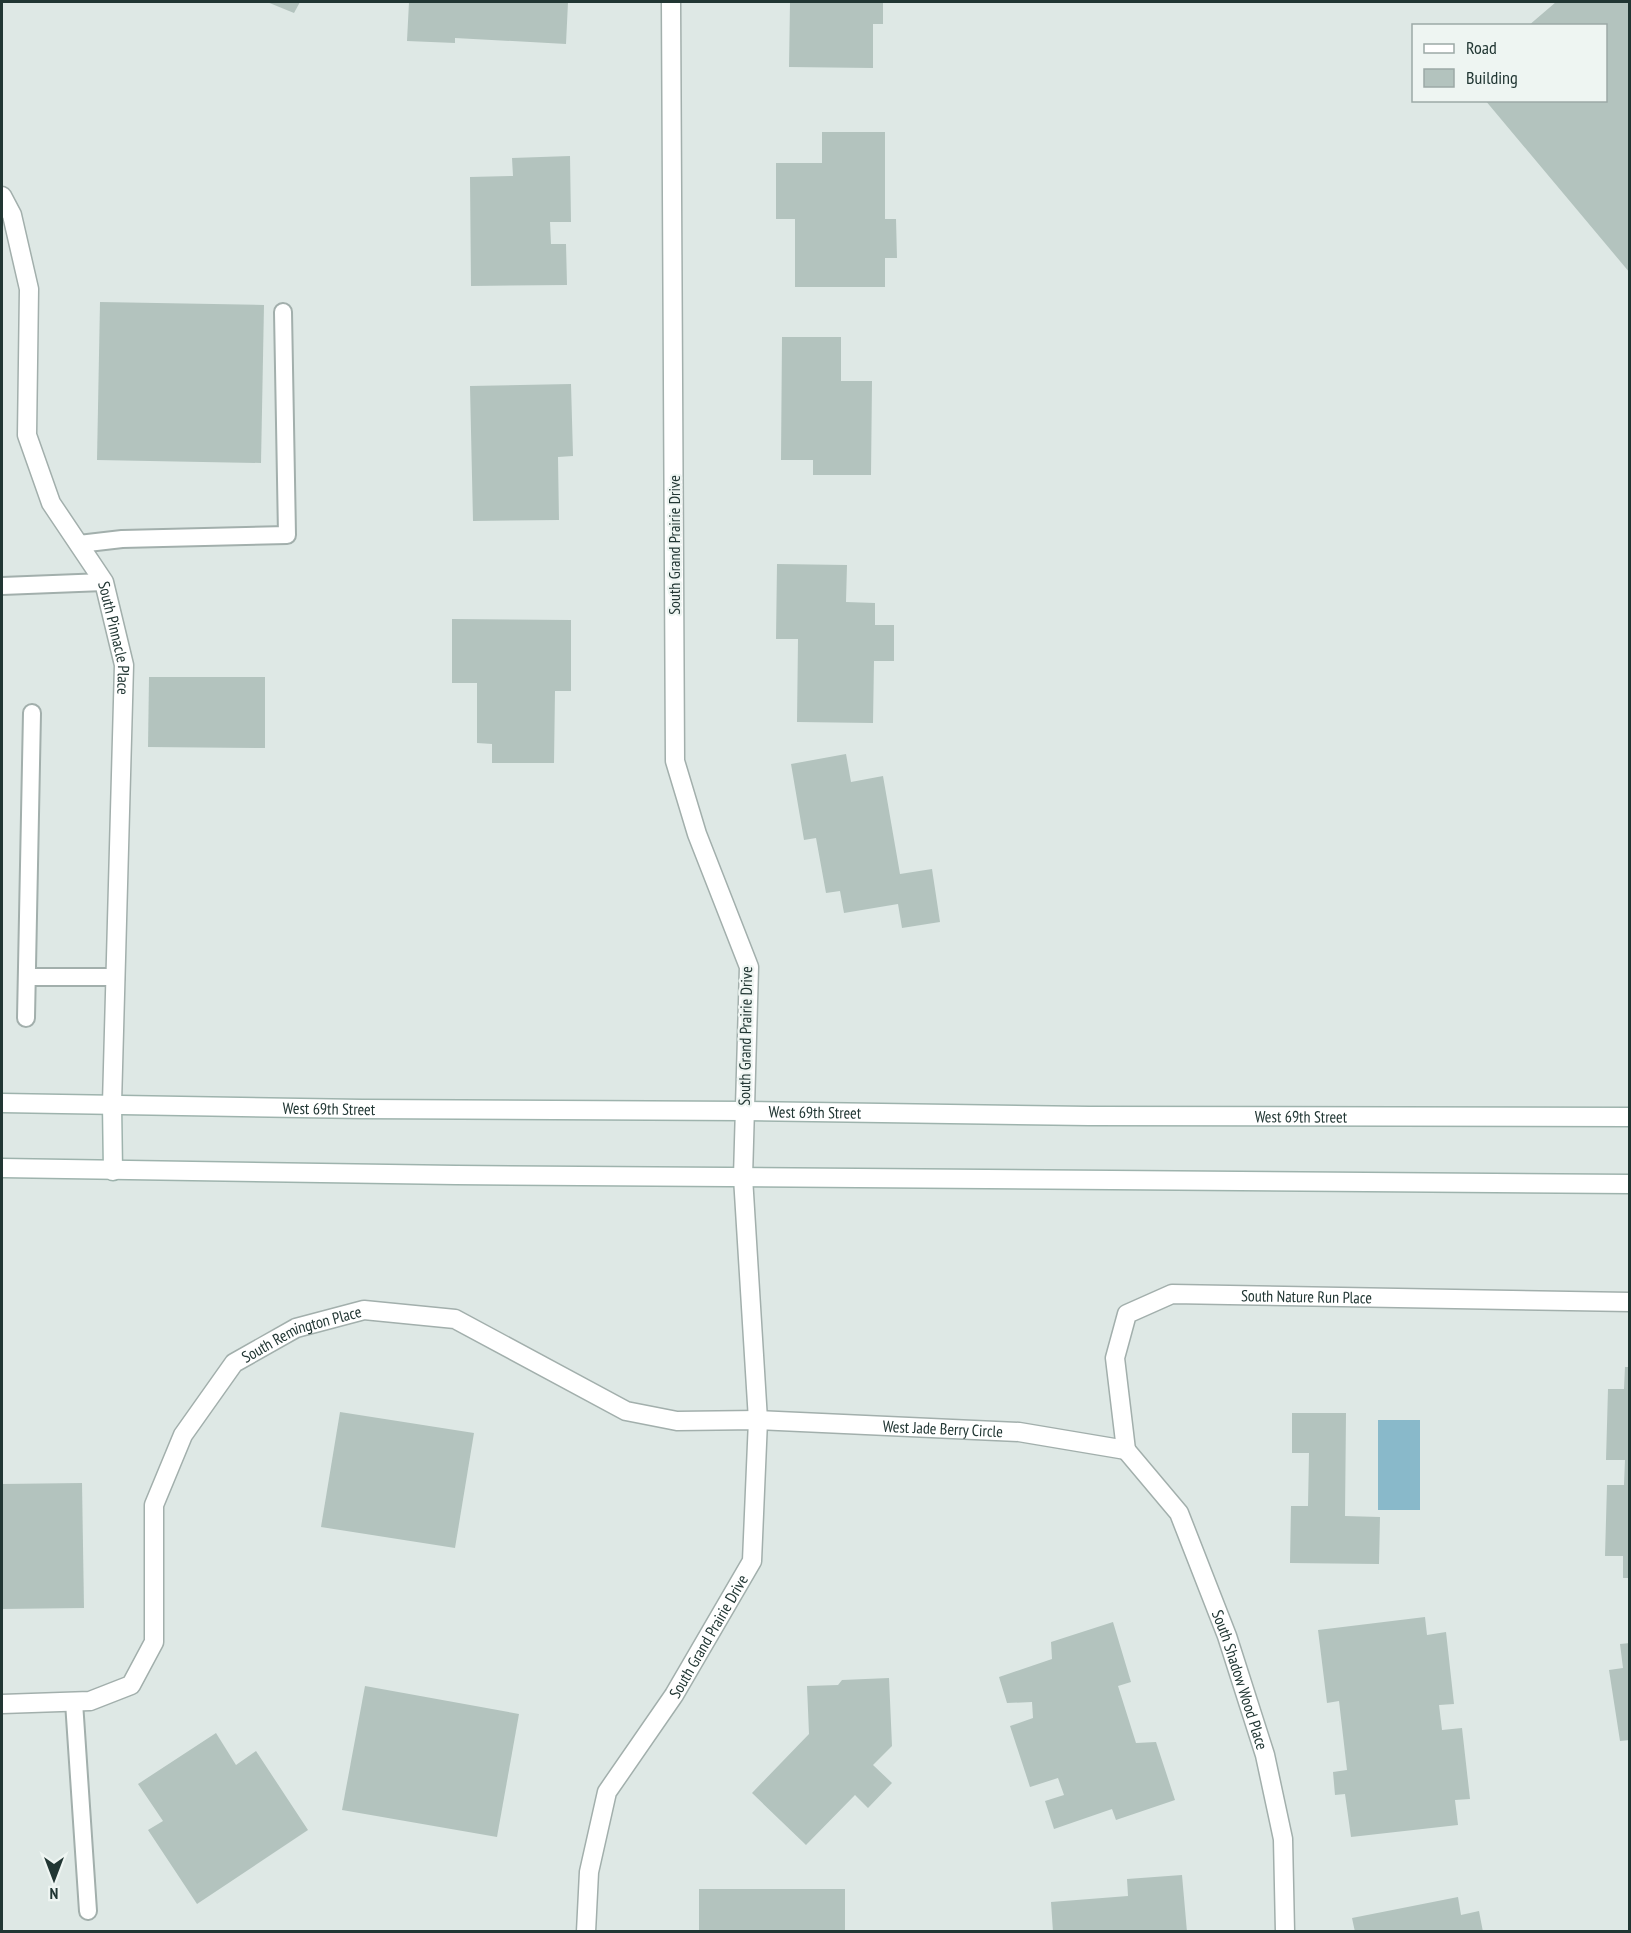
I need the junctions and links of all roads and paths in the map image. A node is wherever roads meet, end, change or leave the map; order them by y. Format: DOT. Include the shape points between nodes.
graph roads {
  1 [pos="671,2"];
  2 [pos="2,196"];
  3 [pos="283,312"];
  4 [pos="79,544"];
  5 [pos="104,582"];
  6 [pos="2,586"];
  7 [pos="32,713"];
  8 [pos="27,977"];
  9 [pos="116,977"];
  10 [pos="26,1018"];
  11 [pos="2,1102"];
  12 [pos="112,1104"];
  13 [pos="744,1111"];
  14 [pos="1629,1117"];
  15 [pos="2,1168"];
  16 [pos="113,1171"];
  17 [pos="743,1177"];
  18 [pos="1629,1184"];
  19 [pos="1629,1302"];
  20 [pos="758,1420"];
  21 [pos="1126,1450"];
  22 [pos="74,1702"];
  23 [pos="2,1704"];
  24 [pos="88,1911"];
  25 [pos="586,1932"];
  26 [pos="1285,1932"];
  1 -- 13 [label="street, South Grand Prairie Drive" via="675,762 697,834 749,967"];
  2 -- 4 [label="street, South Pinnacle Place" via="12,215 29,289 27,435 51,503"];
  3 -- 4 [label="lane" via="287,535 122,539"];
  4 -- 5 [label="street, South Pinnacle Place"];
  5 -- 6 [label="lane"];
  5 -- 9 [label="street, South Pinnacle Place" via="124,665"];
  7 -- 8 [label="lane"];
  8 -- 9 [label="lane"];
  8 -- 10 [label="lane"];
  9 -- 12 [label="street, South Pinnacle Place"];
  11 -- 12 [label="street, West 69th Street"];
  12 -- 13 [label="street, West 69th Street"];
  12 -- 16 [label="street, South Pinnacle Place"];
  13 -- 14 [label="street, West 69th Street"];
  13 -- 17 [label="street, South Grand Prairie Drive"];
  15 -- 16 [label="street"];
  16 -- 17 [label="street"];
  17 -- 18 [label="street"];
  17 -- 20 [label="street, South Grand Prairie Drive"];
  19 -- 21 [label="street, South Nature Run Place" via="1172,1294 1127,1314 1115,1358"];
  20 -- 21 [label="street, West Jade Berry Circle" via="1019,1432"];
  20 -- 22 [label="street, South Remington Place" via="677,1421 626,1412 455,1319 364,1310 296,1328 234,1363 183,1435 154,1505 154,1642 131,1686 90,1701"];
  20 -- 25 [label="street, South Grand Prairie Drive" via="752,1562 674,1695 607,1792 589,1872"];
  21 -- 26 [label="street, South Shadow Wood Place" via="1179,1513 1227,1636 1265,1755 1283,1839"];
  22 -- 23 [label="street, South Remington Place"];
  22 -- 24 [label="lane"];
}
